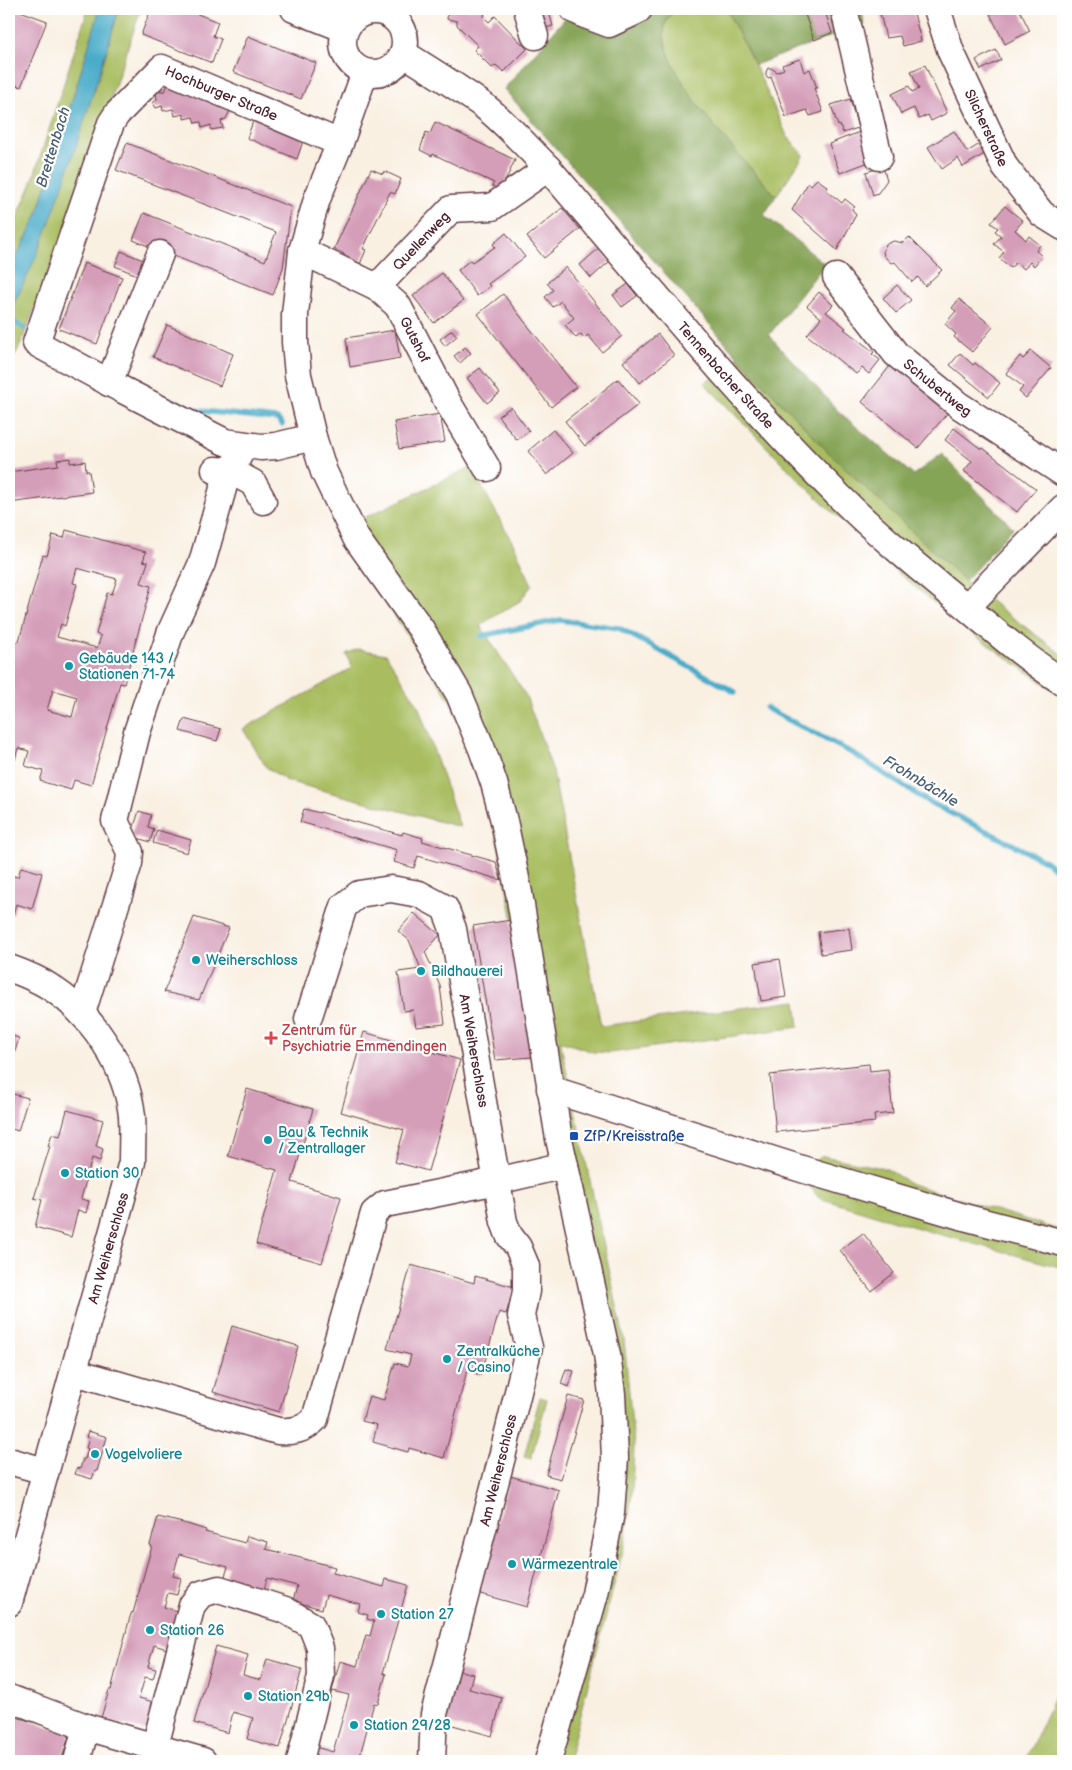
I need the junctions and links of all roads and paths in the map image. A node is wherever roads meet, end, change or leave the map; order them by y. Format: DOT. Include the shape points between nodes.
graph roads {
  1 [pos="294,9"];
  2 [pos="527,9"];
  3 [pos="573,9"];
  4 [pos="639,9"];
  5 [pos="844,9"];
  6 [pos="937,9"];
  7 [pos="384,10"];
  8 [pos="345,29"];
  9 [pos="534,36"];
  10 [pos="403,53"];
  11 [pos="365,72"];
  12 [pos="340,143"];
  13 [pos="878,157"];
  14 [pos="548,168"];
  15 [pos="1063,227"];
  16 [pos="302,251"];
  17 [pos="160,254"];
  18 [pos="836,277"];
  19 [pos="377,287"];
  20 [pos="109,383"];
  21 [pos="313,437"];
  22 [pos="244,445"];
  23 [pos="487,468"];
  24 [pos="222,470"];
  25 [pos="1063,473"];
  26 [pos="263,501"];
  27 [pos="1063,508"];
  28 [pos="967,607"];
  29 [pos="1063,682"];
  30 [pos="9,968"];
  31 [pos="82,1013"];
  32 [pos="308,1019"];
  33 [pos="550,1089"];
  34 [pos="565,1165"];
  35 [pos="497,1181"];
  36 [pos="1063,1243"];
  37 [pos="75,1372"];
  38 [pos="9,1461"];
  39 [pos="45,1471"];
  40 [pos="9,1604"];
  41 [pos="9,1698"];
  42 [pos="86,1727"];
  43 [pos="154,1746"];
  44 [pos="77,1761"];
  45 [pos="203,1761"];
  46 [pos="300,1761"];
  47 [pos="432,1761"];
  48 [pos="548,1761"];
  1 -- 8 [label="street"];
  2 -- 9 [label="street"];
  3 -- 4 [label="street" via="609,24"];
  5 -- 13 [label="street"];
  6 -- 15 [label="street, Silcherstraße" via="951,52 1005,167 1042,214"];
  7 -- 8 [label="street" via="361,14"];
  7 -- 10 [label="street" via="401,27 405,40"];
  8 -- 11 [label="street" via="345,54 354,66"];
  10 -- 11 [label="street" via="387,70"];
  10 -- 14 [label="street, Tennenbacher Straße" via="486,107"];
  11 -- 12 [label="street"];
  12 -- 16 [label="street" via="317,199"];
  12 -- 20 [label="street, Hochburger Straße" via="162,68 117,114 95,168 36,343"];
  14 -- 19 [label="street, Quellenweg" via="492,207 451,210"];
  14 -- 28 [label="street, Tennenbacher Straße" via="764,419 840,498"];
  16 -- 19 [label="street, Gutshof"];
  16 -- 21 [label="street" via="295,342 298,375"];
  17 -- 20 [label="street"];
  18 -- 25 [label="street, Schubertweg" via="896,354 960,406"];
  19 -- 23 [label="street, Gutshof" via="398,306 447,401"];
  20 -- 22 [label="street" via="218,439"];
  21 -- 22 [label="street" via="261,448"];
  21 -- 33 [label="street" via="324,472 356,538 441,662 459,694 482,749 504,821 519,894"];
  22 -- 24 [label="street"];
  24 -- 26 [label="street" via="253,483"];
  24 -- 31 [label="street" via="224,485 202,563 171,631 137,732 116,821 130,852 129,863"];
  27 -- 28 [label="street"];
  28 -- 29 [label="street, Tennenbacher Straße"];
  30 -- 31 [label="street, Am Weiherschloss" via="50,988"];
  31 -- 37 [label="street, Am Weiherschloss" via="119,1068 132,1116 132,1162"];
  32 -- 35 [label="street, Am Weiherschloss" via="344,906 359,894 391,889 419,894 445,908 453,929"];
  33 -- 34 [label="street"];
  33 -- 36 [label="street" via="805,1170"];
  34 -- 35 [label="street"];
  34 -- 48 [label="street" via="606,1354 615,1428 615,1458 611,1513 595,1594"];
  35 -- 37 [label="street" via="381,1195 345,1302 315,1419 308,1426 278,1431"];
  35 -- 47 [label="street, Am Weiherschloss" via="504,1222 526,1266 521,1316 528,1347 465,1617 434,1714"];
  37 -- 39 [label="street, Am Weiherschloss"];
  38 -- 39 [label="street"];
  39 -- 40 [label="street, Am Weiherschloss"];
  41 -- 42 [label="street"];
  42 -- 43 [label="street"];
  42 -- 44 [label="street"];
  43 -- 45 [label="street"];
  43 -- 46 [label="street" via="192,1605 201,1594 219,1588 285,1610 311,1625 320,1648 321,1676"];
}
